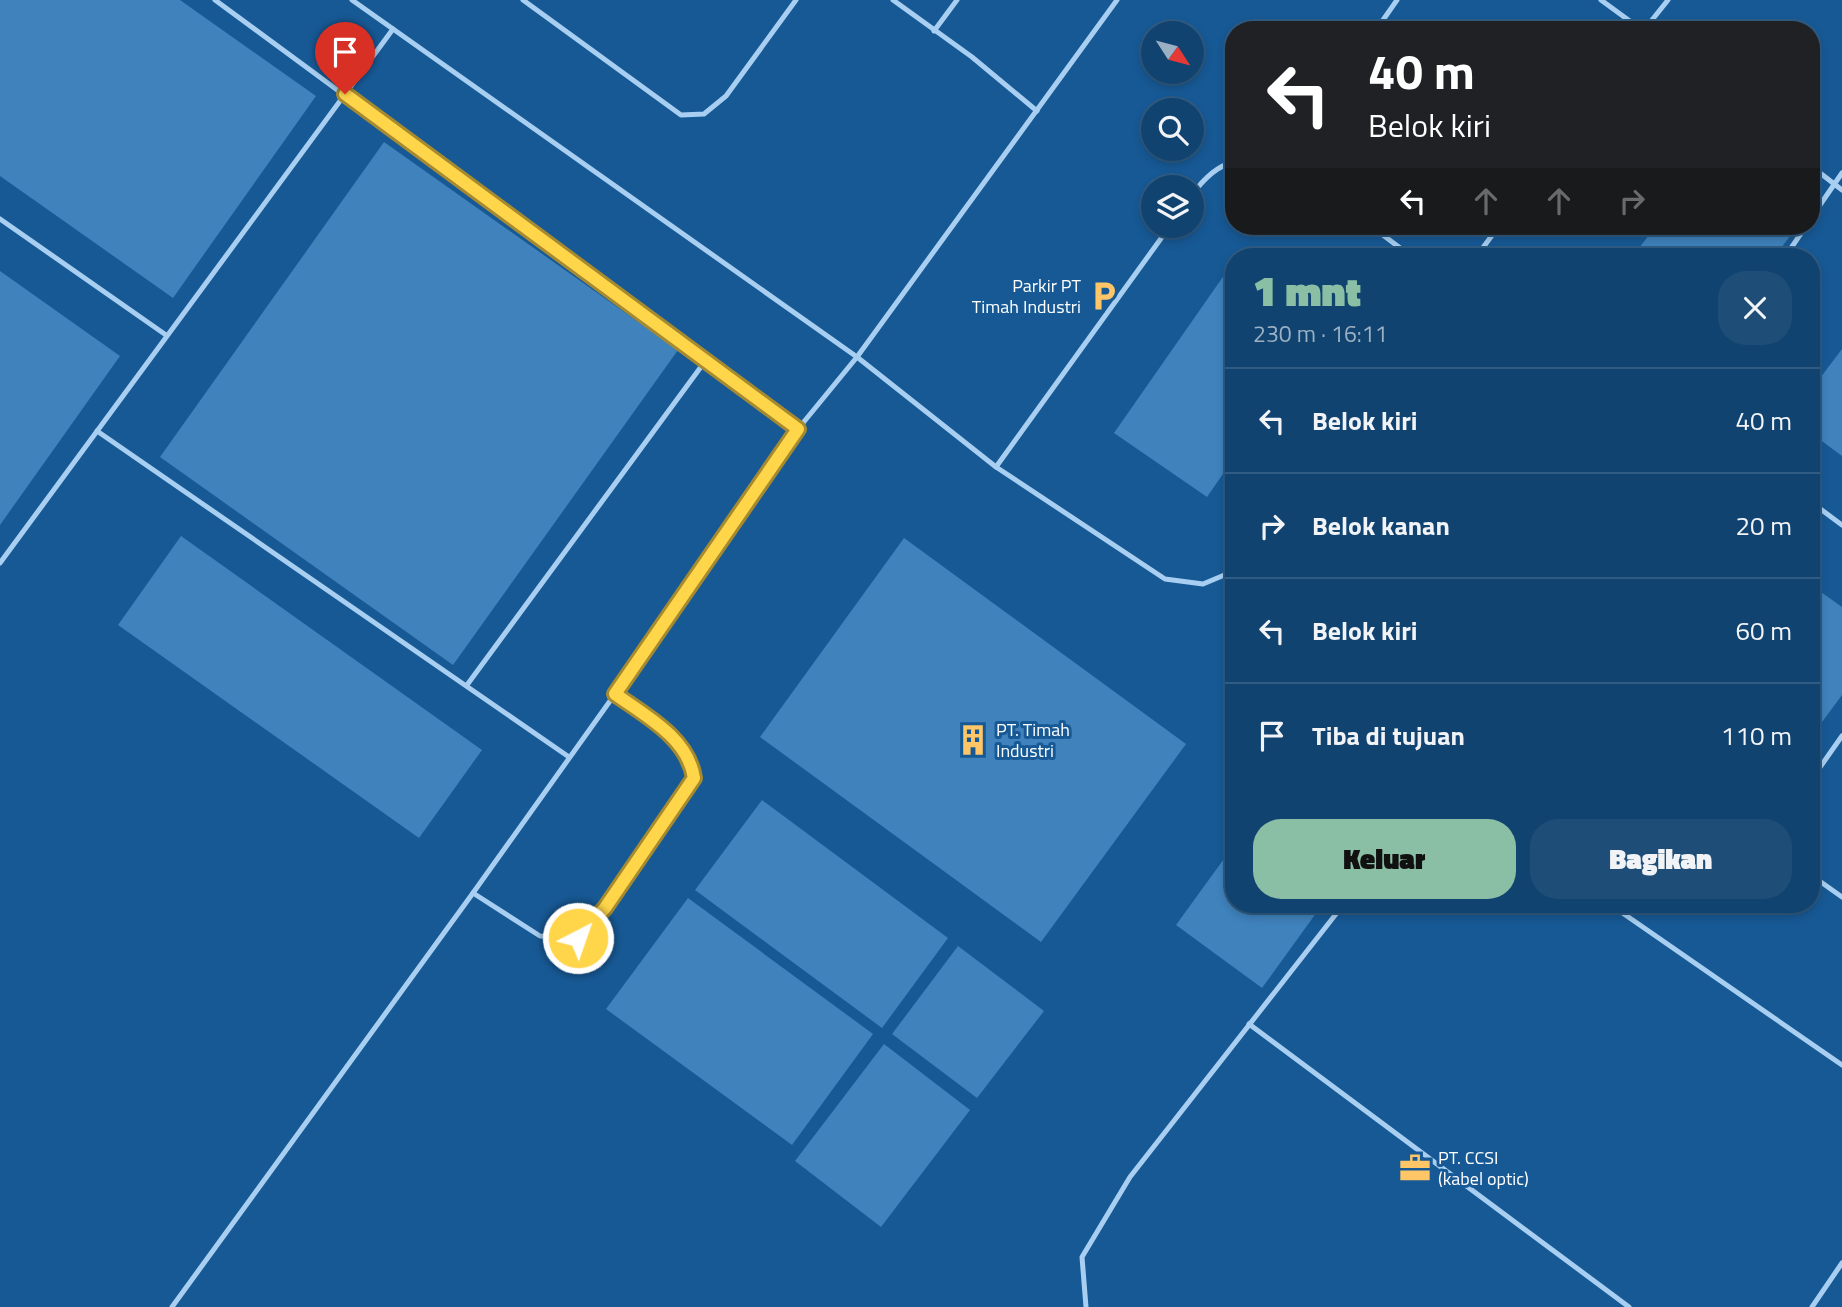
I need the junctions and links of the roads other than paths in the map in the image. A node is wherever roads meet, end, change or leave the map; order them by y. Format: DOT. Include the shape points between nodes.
graph roads {
  1 [pos="215,0"];
  2 [pos="352,0"];
  3 [pos="523,0"];
  4 [pos="796,0"];
  5 [pos="893,0"];
  6 [pos="957,0"];
  7 [pos="1117,0"];
  8 [pos="1397,0"];
  9 [pos="1601,0"];
  10 [pos="1668,0"];
  11 [pos="1382,21"];
  12 [pos="1630,21"];
  13 [pos="1650,21"];
  14 [pos="393,29"];
  15 [pos="933,31"];
  16 [pos="345,94"];
  17 [pos="1037,111"];
  18 [pos="1225,164"];
  19 [pos="1820,173"];
  20 [pos="1842,173"];
  21 [pos="1204,180"];
  22 [pos="1834,184"];
  23 [pos="1842,190"];
  24 [pos="1820,205"];
  25 [pos="0,219"];
  26 [pos="1383,235"];
  27 [pos="1161,238"];
  28 [pos="1400,248"];
  29 [pos="166,335"];
  30 [pos="857,357"];
  31 [pos="706,360"];
  32 [pos="798,429"];
  33 [pos="97,431"];
  34 [pos="996,467"];
  35 [pos="1820,509"];
  36 [pos="1842,525"];
  37 [pos="0,563"];
  38 [pos="1225,575"];
  39 [pos="467,685"];
  40 [pos="615,694"];
  41 [pos="1842,736"];
  42 [pos="569,757"];
  43 [pos="1820,767"];
  44 [pos="1820,882"];
  45 [pos="473,893"];
  46 [pos="1842,897"];
  47 [pos="1336,913"];
  48 [pos="1623,913"];
  49 [pos="1248,1024"];
  50 [pos="1842,1065"];
  51 [pos="1842,1263"];
  52 [pos="172,1307"];
  53 [pos="1086,1307"];
  54 [pos="1629,1307"];
  55 [pos="1812,1307"];
  1 -- 16 [label="lane"];
  2 -- 14 [label="lane"];
  3 -- 4 [label="lane" via="681,115 704,114 726,96"];
  5 -- 15 [label="lane"];
  6 -- 15 [label="lane"];
  7 -- 17 [label="lane"];
  8 -- 11 [label="lane"];
  9 -- 12 [label="lane"];
  10 -- 13 [label="lane"];
  14 -- 16 [label="lane"];
  14 -- 30 [label="lane"];
  15 -- 17 [label="lane"];
  16 -- 29 [label="lane"];
  16 -- 31 [label="lane"];
  17 -- 30 [label="lane"];
  18 -- 21 [label="lane"];
  19 -- 22 [label="lane"];
  20 -- 22 [label="lane"];
  22 -- 23 [label="lane"];
  22 -- 24 [label="lane"];
  25 -- 29 [label="lane"];
  26 -- 28 [label="lane"];
  27 -- 34 [label="lane"];
  29 -- 33 [label="lane"];
  30 -- 32 [label="lane"];
  30 -- 34 [label="lane"];
  31 -- 32 [label="lane"];
  31 -- 39 [label="lane"];
  32 -- 40 [label="lane"];
  33 -- 37 [label="lane"];
  33 -- 39 [label="lane"];
  34 -- 38 [label="lane" via="1165,579 1203,584"];
  35 -- 36 [label="lane"];
  39 -- 42 [label="lane"];
  40 -- 42 [label="lane"];
  40 -- 45 [label="lane" via="683,749 694,778 605,908 578,938 540,936"];
  41 -- 43 [label="lane"];
  42 -- 45 [label="lane"];
  44 -- 46 [label="lane"];
  45 -- 52 [label="lane"];
  47 -- 49 [label="lane"];
  48 -- 50 [label="lane"];
  49 -- 53 [label="lane" via="1130,1177 1082,1257"];
  49 -- 54 [label="lane"];
  51 -- 55 [label="lane"];
}
